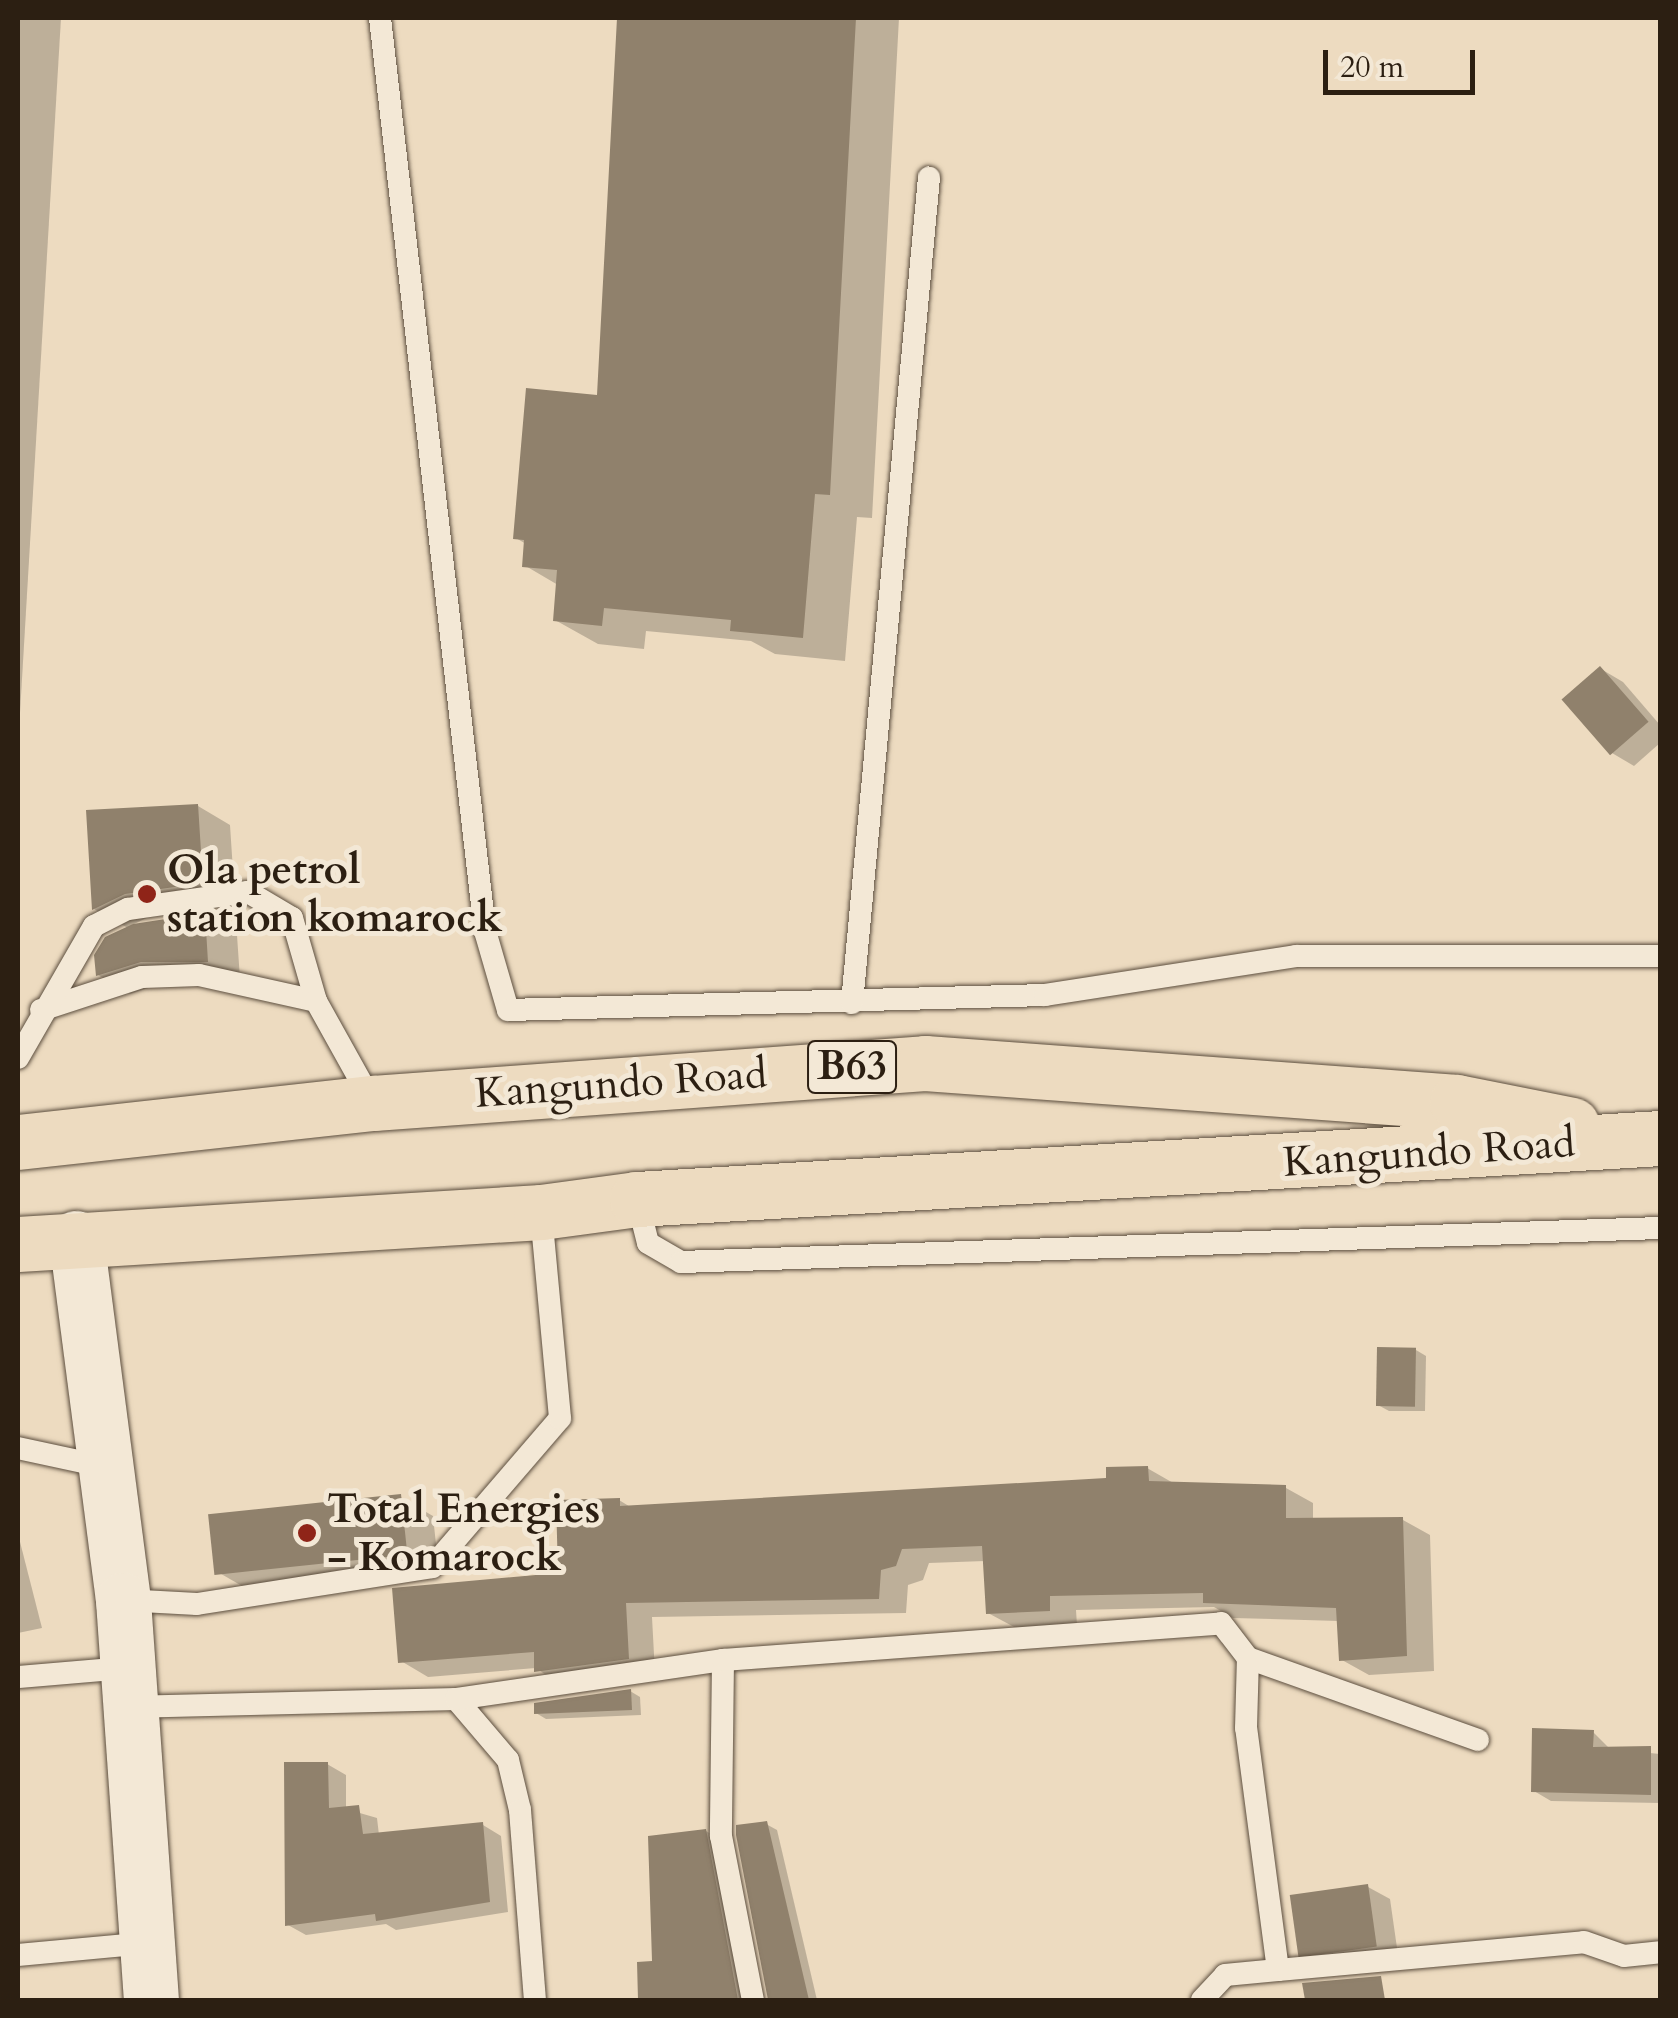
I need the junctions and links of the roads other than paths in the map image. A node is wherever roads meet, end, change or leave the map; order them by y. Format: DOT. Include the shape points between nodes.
graph roads {
  1 [pos="380,18"];
  2 [pos="929,178"];
  3 [pos="1660,956"];
  4 [pos="316,1000"];
  5 [pos="852,1002"];
  6 [pos="40,1010"];
  7 [pos="18,1058"];
  8 [pos="373,1103"];
  9 [pos="1652,1138"];
  10 [pos="18,1142"];
  11 [pos="637,1198"];
  12 [pos="540,1212"];
  13 [pos="1660,1228"];
  14 [pos="76,1238"];
  15 [pos="18,1244"];
  16 [pos="18,1448"];
  17 [pos="107,1467"];
  18 [pos="123,1600"];
  19 [pos="1248,1658"];
  20 [pos="723,1660"];
  21 [pos="18,1677"];
  22 [pos="127,1688"];
  23 [pos="456,1699"];
  24 [pos="1478,1740"];
  25 [pos="148,1943"];
  26 [pos="1660,1952"];
  27 [pos="18,1955"];
  28 [pos="1278,1970"];
  29 [pos="151,2000"];
  30 [pos="534,2000"];
  31 [pos="753,2000"];
  32 [pos="1202,2000"];
  1 -- 5 [label="lane" via="485,931 508,1010"];
  2 -- 5 [label="lane"];
  3 -- 5 [label="lane" via="1296,956 1045,995"];
  4 -- 6 [label="lane" via="199,975 161,976"];
  4 -- 6 [label="lane" via="292,918 248,892 109,917 80,940"];
  4 -- 8 [label="lane"];
  6 -- 7 [label="lane"];
  8 -- 9 [label="highway, Kangundo Road / B63" via="925,1063 1457,1102"];
  8 -- 10 [label="highway, Kangundo Road / B63"];
  9 -- 11 [label="highway, Kangundo Road / B63"];
  11 -- 12 [label="highway, Kangundo Road / B63"];
  11 -- 13 [label="lane" via="648,1243 681,1262"];
  12 -- 14 [label="highway, Kangundo Road / B63"];
  12 -- 18 [label="lane" via="560,1418 432,1568 197,1604"];
  14 -- 15 [label="highway, Kangundo Road / B63"];
  14 -- 17 [label="main road"];
  16 -- 17 [label="lane"];
  17 -- 18 [label="main road"];
  18 -- 22 [label="main road"];
  19 -- 20 [label="lane" via="1221,1623"];
  19 -- 24 [label="lane"];
  19 -- 28 [label="lane" via="1246,1728"];
  20 -- 23 [label="lane"];
  20 -- 31 [label="lane" via="721,1836"];
  21 -- 22 [label="lane"];
  22 -- 23 [label="lane"];
  22 -- 25 [label="main road"];
  23 -- 30 [label="lane" via="508,1760 520,1810"];
  25 -- 27 [label="lane"];
  25 -- 29 [label="main road"];
  26 -- 28 [label="lane" via="1624,1956 1584,1942"];
  28 -- 32 [label="lane" via="1224,1974"];
}
